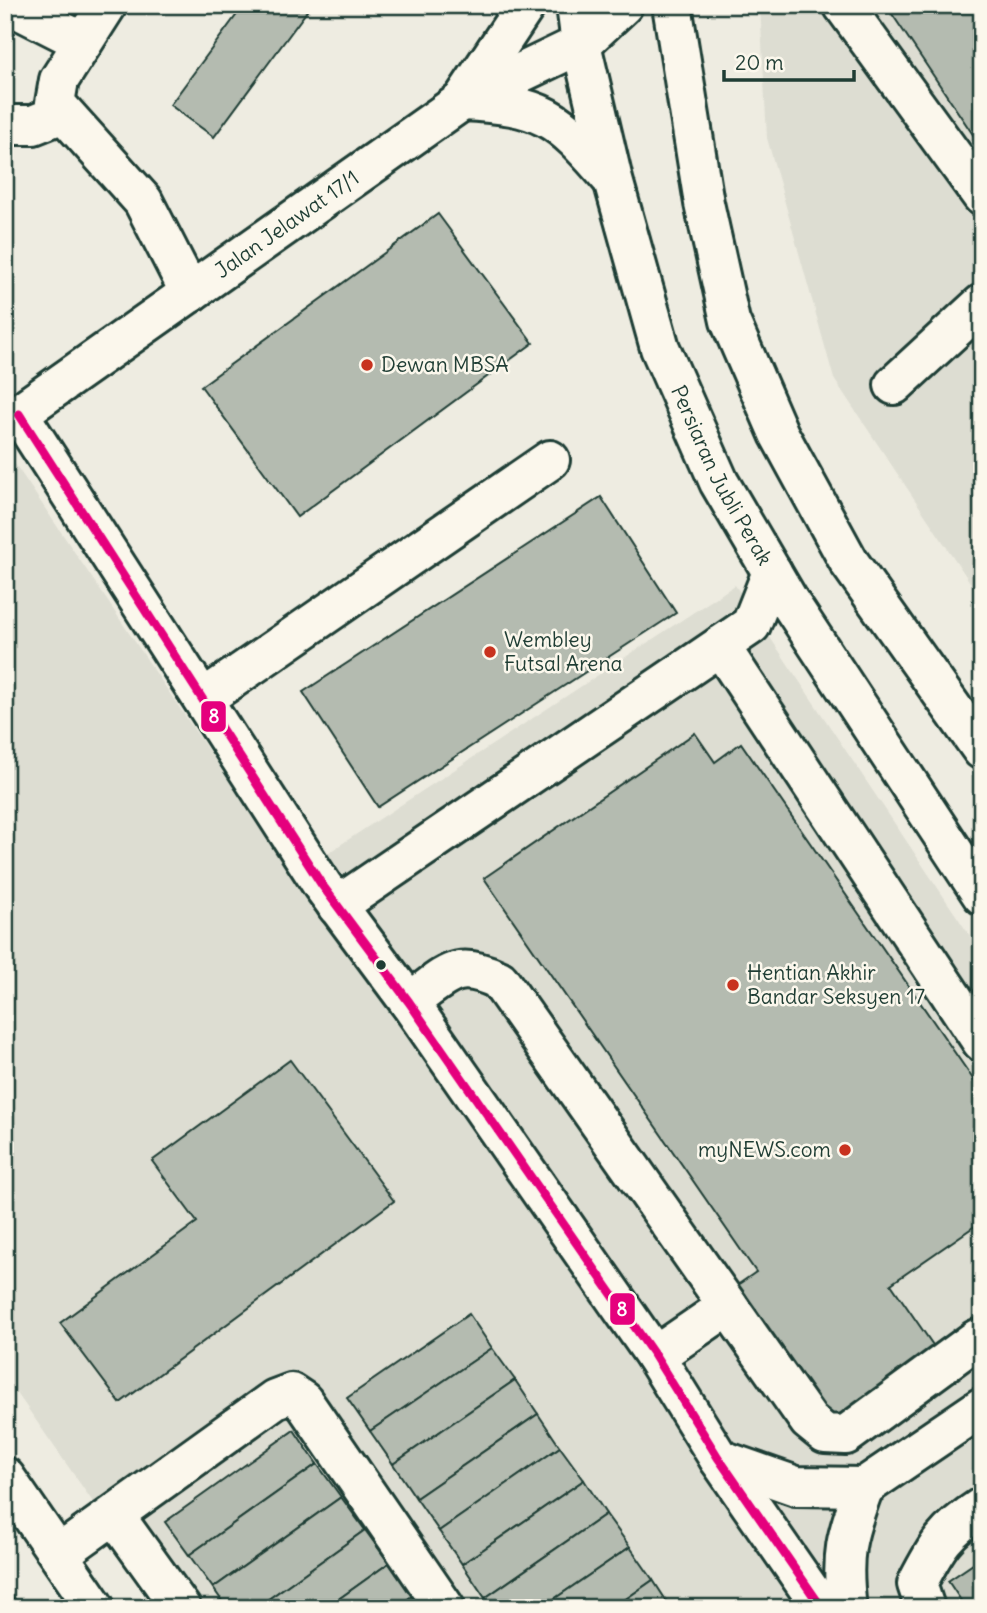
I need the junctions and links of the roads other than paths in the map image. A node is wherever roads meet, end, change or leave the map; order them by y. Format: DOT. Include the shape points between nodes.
graph roads {
  1 [pos="10,5"];
  2 [pos="107,5"];
  3 [pos="526,5"];
  4 [pos="576,5"];
  5 [pos="623,5"];
  6 [pos="672,5"];
  7 [pos="843,5"];
  8 [pos="83,43"];
  9 [pos="581,44"];
  10 [pos="462,101"];
  11 [pos="63,113"];
  12 [pos="5,125"];
  13 [pos="613,180"];
  14 [pos="982,197"];
  15 [pos="190,293"];
  16 [pos="982,304"];
  17 [pos="894,385"];
  18 [pos="12,419"];
  19 [pos="550,460"];
  20 [pos="772,572"];
  21 [pos="720,646"];
  22 [pos="203,699"];
  23 [pos="982,750"];
  24 [pos="982,895"];
  25 [pos="337,906"];
  26 [pos="409,1002"];
  27 [pos="982,1042"];
  28 [pos="728,1306"];
  29 [pos="980,1339"];
  30 [pos="655,1356"];
  31 [pos="982,1407"];
  32 [pos="719,1459"];
  33 [pos="5,1477"];
  34 [pos="864,1487"];
  35 [pos="982,1507"];
  36 [pos="115,1516"];
  37 [pos="59,1554"];
  38 [pos="95,1608"];
  39 [pos="181,1608"];
  40 [pos="444,1608"];
  41 [pos="822,1608"];
  42 [pos="847,1608"];
  43 [pos="926,1608"];
  1 -- 8 [label="street"];
  2 -- 8 [label="street"];
  3 -- 10 [label="street"];
  4 -- 9 [label="street, Persiaran Jubli Perak"];
  5 -- 9 [label="street, Jalan Jelawat 17/1"];
  6 -- 23 [label="street" via="704,203 730,321 779,434 849,562"];
  7 -- 14 [label="street"];
  8 -- 11 [label="street" via="59,80 55,103"];
  9 -- 10 [label="street, Jalan Jelawat 17/1"];
  9 -- 13 [label="street, Persiaran Jubli Perak"];
  10 -- 13 [label="street" via="511,104 545,116 572,132"];
  10 -- 15 [label="street, Jalan Jelawat 17/1"];
  11 -- 12 [label="street" via="33,125"];
  11 -- 15 [label="street" via="143,201"];
  13 -- 20 [label="street, Persiaran Jubli Perak" via="660,348 719,482"];
  15 -- 18 [label="street, Jalan Jelawat 17/1"];
  16 -- 17 [label="street"];
  18 -- 22 [label="street"];
  19 -- 22 [label="street"];
  20 -- 21 [label="street" via="751,625"];
  20 -- 24 [label="street, Persiaran Jubli Perak"];
  21 -- 25 [label="street"];
  21 -- 27 [label="street"];
  22 -- 25 [label="street"];
  25 -- 26 [label="street"];
  26 -- 28 [label="street" via="458,968 474,969 499,980"];
  26 -- 30 [label="street"];
  28 -- 29 [label="street" via="809,1421 825,1434 846,1435"];
  28 -- 30 [label="street"];
  30 -- 32 [label="street"];
  31 -- 34 [label="street"];
  32 -- 34 [label="street" via="796,1486"];
  32 -- 41 [label="street"];
  33 -- 37 [label="street"];
  34 -- 42 [label="street" via="847,1532 842,1569"];
  35 -- 43 [label="street" via="952,1527 933,1552 917,1584"];
  36 -- 37 [label="street"];
  36 -- 39 [label="street"];
  36 -- 40 [label="street" via="275,1399 291,1393 303,1401"];
  37 -- 38 [label="street"];
}
